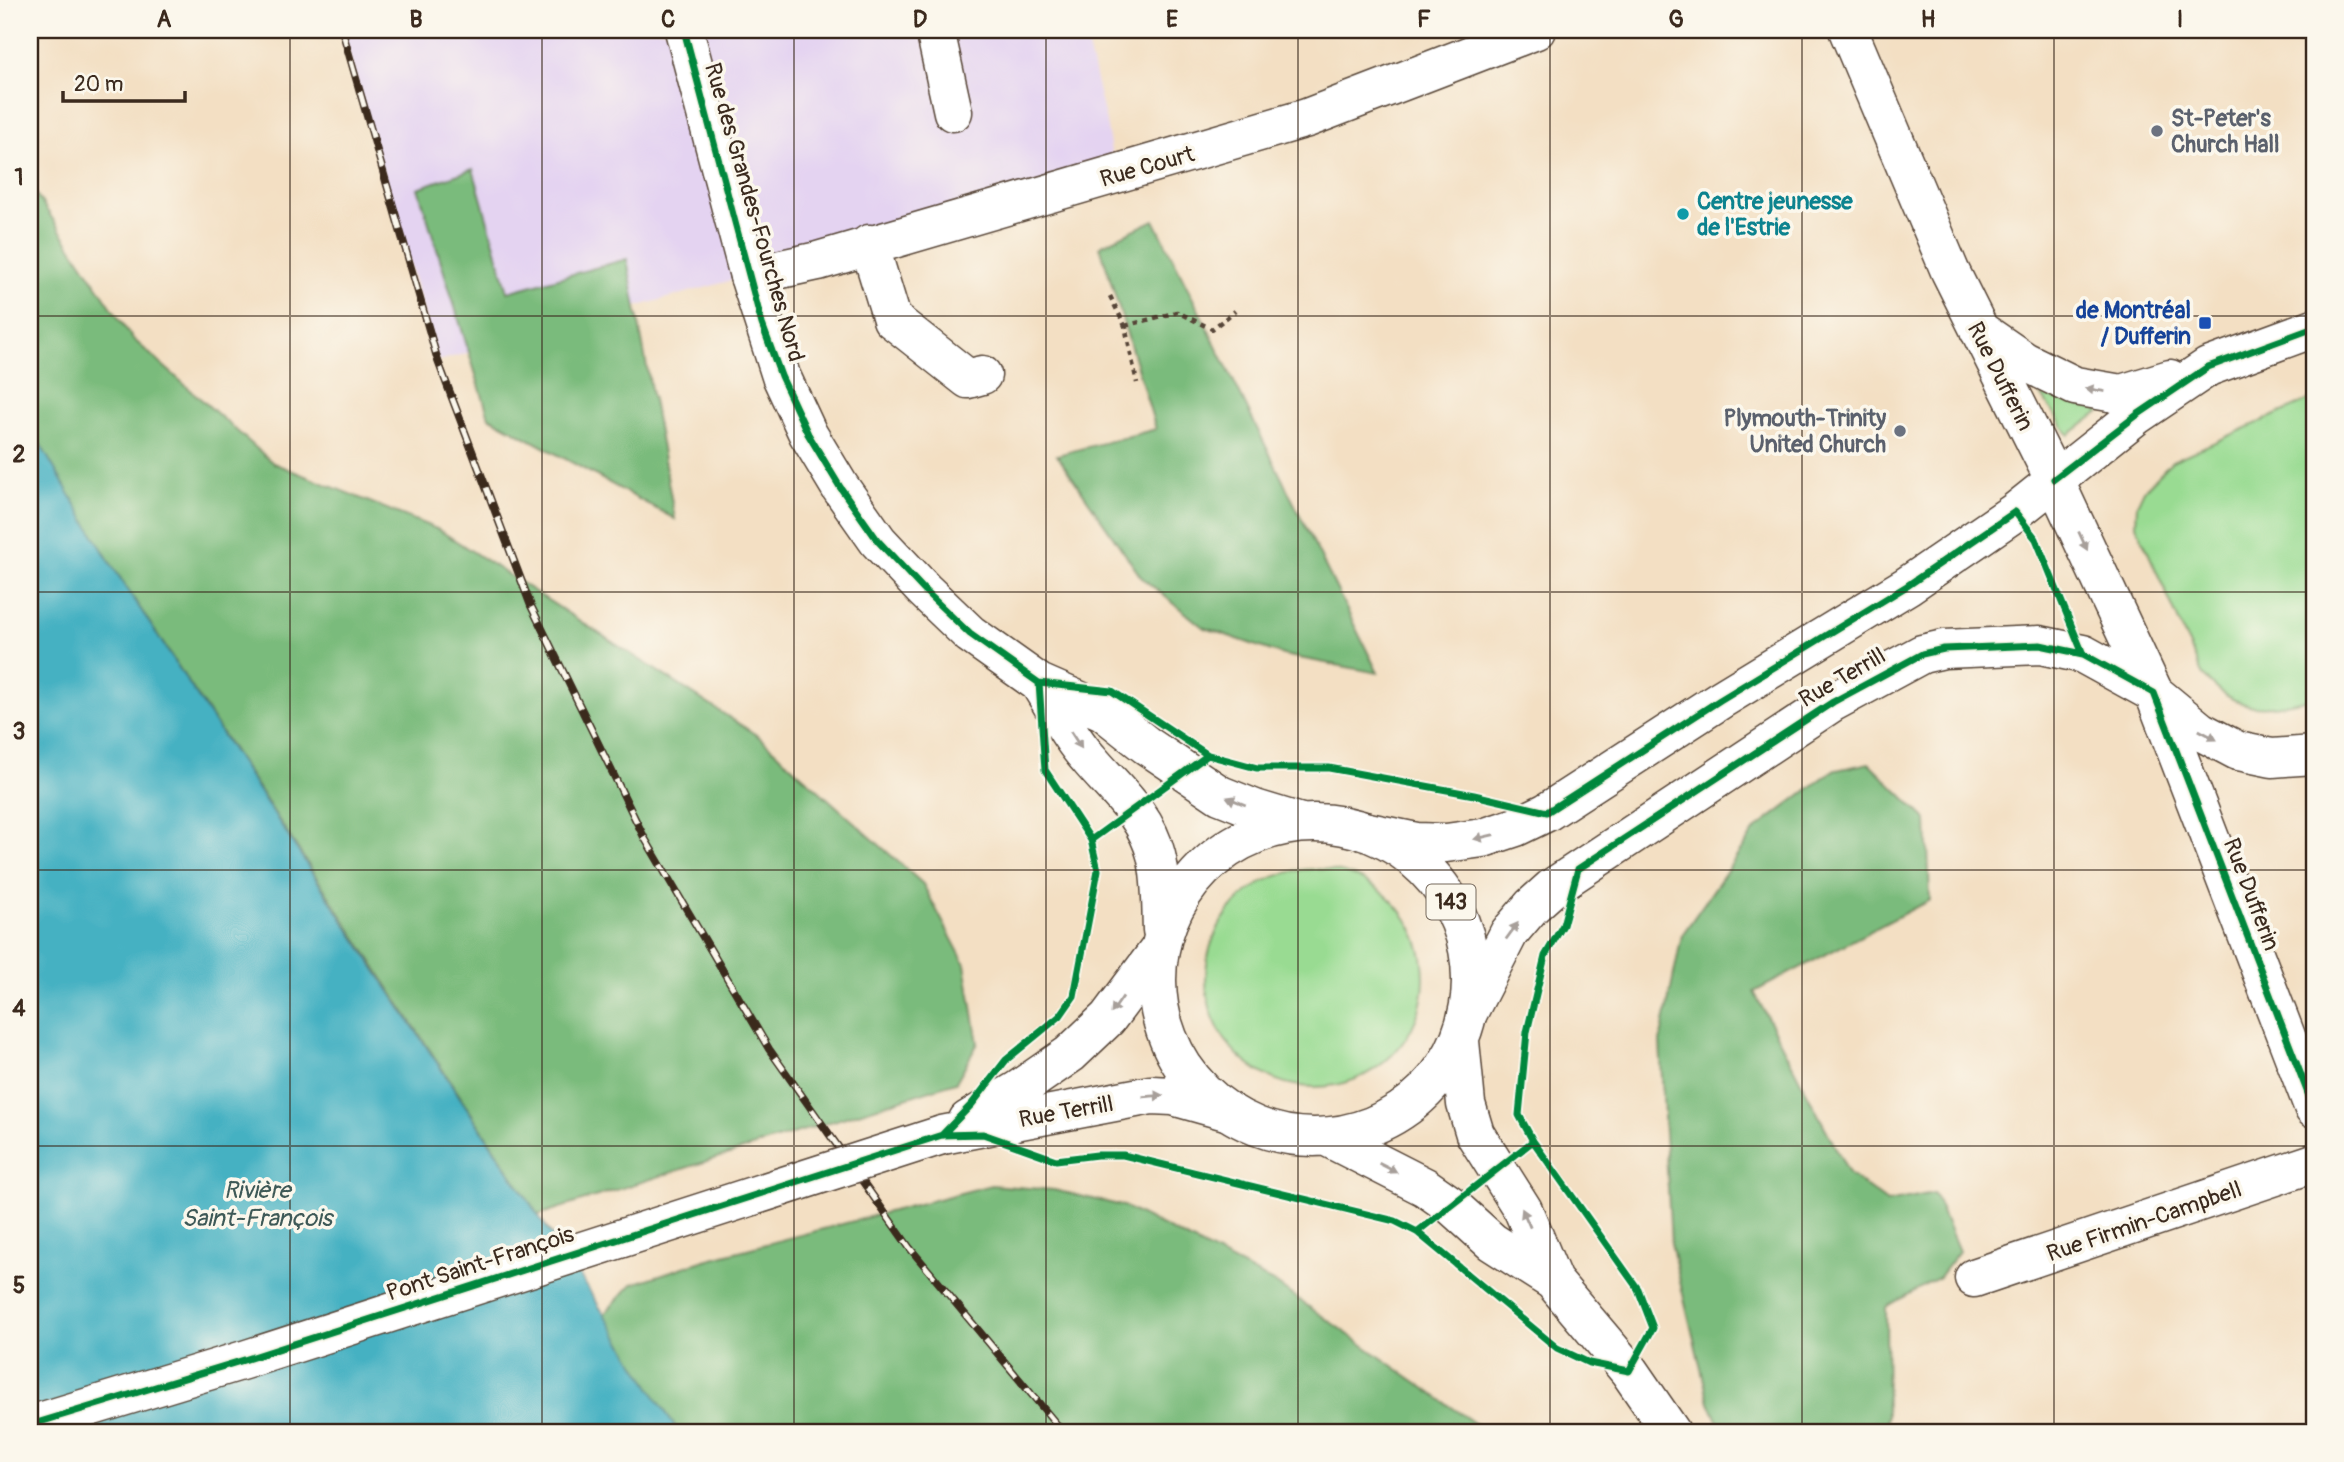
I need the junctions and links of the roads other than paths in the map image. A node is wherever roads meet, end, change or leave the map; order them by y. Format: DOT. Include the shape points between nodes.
graph roads {
  1 [pos="684,30"];
  2 [pos="934,30"];
  3 [pos="1536,30"];
  4 [pos="1848,30"];
  5 [pos="953,112"];
  6 [pos="869,244"];
  7 [pos="749,276"];
  8 [pos="2314,328"];
  9 [pos="1977,329"];
  10 [pos="2208,367"];
  11 [pos="982,375"];
  12 [pos="2054,480"];
  13 [pos="1039,683"];
  14 [pos="2154,693"];
  15 [pos="2314,755"];
  16 [pos="1301,823"];
  17 [pos="1364,831"];
  18 [pos="1160,942"];
  19 [pos="1464,1027"];
  20 [pos="2314,1109"];
  21 [pos="1226,1111"];
  22 [pos="942,1135"];
  23 [pos="1327,1137"];
  24 [pos="2314,1163"];
  25 [pos="1974,1278"];
  26 [pos="1553,1281"];
  27 [pos="30,1425"];
  28 [pos="1671,1432"];
  1 -- 7 [label="street, Rue des Grandes-Fourches Nord / 143"];
  2 -- 5 [label="street"];
  3 -- 6 [label="street, Rue Court" via="1307,118"];
  4 -- 9 [label="street, Rue Dufferin"];
  6 -- 7 [label="street, Rue Court"];
  6 -- 11 [label="street" via="892,319 968,379"];
  7 -- 13 [label="street, Rue des Grandes-Fourches Nord / 143" via="780,376 839,487 878,541 924,590 970,634"];
  8 -- 10 [label="street"];
  10 -- 9 [label="street, one-way" via="2121,394 2075,386 2024,361"];
  9 -- 12 [label="street, Rue Dufferin"];
  10 -- 12 [label="street, Rue Terrill"];
  12 -- 14 [label="street, Rue Dufferin, one-way"];
  12 -- 17 [label="street, Rue Terrill, one-way" via="1907,586 1547,812 1483,838 1446,843"];
  16 -- 13 [label="street, Rue des Grandes-Fourches Nord / 143, one-way" via="1220,794 1103,711"];
  13 -- 18 [label="street, Rue des Grandes-Fourches Nord / 143, one-way" via="1088,758 1147,831 1157,864"];
  14 -- 15 [label="street, one-way" via="2200,731 2238,751 2272,758"];
  19 -- 14 [label="street, Rue Terrill, one-way" via="1509,933 1552,888 1833,702 1922,654 2040,645 2083,654"];
  14 -- 20 [label="street, Rue Dufferin"];
  16 -- 17 [label="street, 143" via="1333,823"];
  16 -- 18 [label="street, 143" via="1255,833 1215,857 1182,891"];
  17 -- 19 [label="street, 143" via="1399,847 1428,872 1451,902 1466,937 1472,975"];
  18 -- 21 [label="street, 143" via="1155,988 1161,1024 1176,1058 1198,1087"];
  18 -- 22 [label="street, Rue Terrill, one-way" via="1108,1018 1070,1054"];
  19 -- 23 [label="street, 143" via="1443,1072 1420,1097 1392,1117 1360,1131"];
  26 -- 19 [label="street, 143, one-way" via="1523,1210 1475,1134 1466,1104"];
  22 -- 21 [label="street, Rue Terrill, one-way" via="1151,1095 1173,1096"];
  21 -- 23 [label="street, 143" via="1257,1128"];
  22 -- 27 [label="street, Pont Saint-François, bridge"];
  23 -- 26 [label="street, 143, one-way" via="1424,1187 1492,1242"];
  24 -- 25 [label="street, Rue Firmin-Campbell"];
  26 -- 28 [label="street, 143" via="1629,1371"];
}
